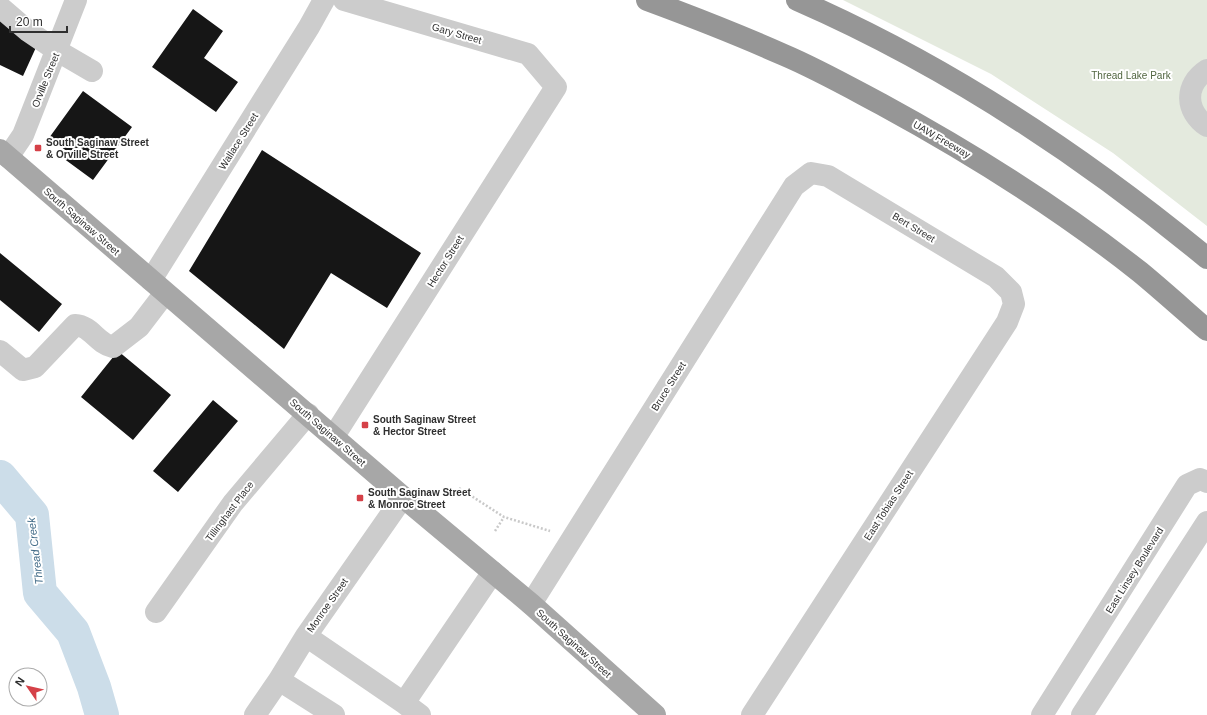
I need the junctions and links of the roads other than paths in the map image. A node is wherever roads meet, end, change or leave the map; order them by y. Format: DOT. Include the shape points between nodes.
graph roads {
  1 [pos="76,0"];
  2 [pos="324,0"];
  3 [pos="344,0"];
  4 [pos="647,0"];
  5 [pos="797,0"];
  6 [pos="0,7"];
  7 [pos="56,50"];
  8 [pos="1207,70"];
  9 [pos="92,71"];
  10 [pos="556,87"];
  11 [pos="1207,126"];
  12 [pos="4,154"];
  13 [pos="812,173"];
  14 [pos="1207,258"];
  15 [pos="158,287"];
  16 [pos="1011,292"];
  17 [pos="1207,330"];
  18 [pos="0,351"];
  19 [pos="308,414"];
  20 [pos="334,436"];
  21 [pos="1207,482"];
  22 [pos="403,496"];
  23 [pos="1207,522"];
  24 [pos="493,572"];
  25 [pos="531,604"];
  26 [pos="156,612"];
  27 [pos="306,636"];
  28 [pos="1068,674"];
  29 [pos="279,680"];
  30 [pos="1097,693"];
  31 [pos="412,709"];
  32 [pos="255,715"];
  33 [pos="334,715"];
  34 [pos="655,715"];
  35 [pos="752,715"];
  36 [pos="1042,715"];
  37 [pos="1082,715"];
  1 -- 7 [label="street, Orville Street"];
  2 -- 15 [label="street, Wallace Street"];
  3 -- 10 [label="street, Gary Street" via="528,54"];
  4 -- 17 [label="highway, UAW Freeway" via="786,55 967,153 1098,241"];
  5 -- 14 [label="highway" via="929,65 1006,111 1086,164"];
  6 -- 7 [label="street"];
  7 -- 9 [label="street"];
  7 -- 12 [label="street, Orville Street" via="23,135"];
  8 -- 11 [label="street" via="1199,75 1194,84 1190,93 1190,103 1199,121"];
  10 -- 20 [label="street, Hector Street"];
  12 -- 15 [label="main road, South Saginaw Street"];
  13 -- 16 [label="street, Bert Street" via="828,176 996,277"];
  13 -- 25 [label="street, Bruce Street" via="794,186"];
  15 -- 18 [label="street, Wallace Street" via="139,327 113,347 106,345 83,326 74,325 35,368 23,370"];
  15 -- 19 [label="main road, South Saginaw Street"];
  16 -- 35 [label="street, East Tobias Street" via="1014,304 1007,322"];
  19 -- 20 [label="main road, South Saginaw Street"];
  19 -- 26 [label="street, Tillinghast Place" via="233,503"];
  20 -- 22 [label="main road, South Saginaw Street"];
  21 -- 28 [label="street, East Linsey Boulevard" via="1200,479 1188,485"];
  22 -- 24 [label="main road, South Saginaw Street"];
  22 -- 27 [label="street, Monroe Street"];
  23 -- 30 [label="street"];
  24 -- 25 [label="main road, South Saginaw Street"];
  24 -- 31 [label="street"];
  25 -- 34 [label="main road, South Saginaw Street"];
  27 -- 29 [label="street, Monroe Street"];
  27 -- 31 [label="street"];
  28 -- 30 [label="street"];
  28 -- 36 [label="street, East Linsey Boulevard"];
  29 -- 32 [label="street, Monroe Street"];
  29 -- 33 [label="street"];
  30 -- 37 [label="street"];
}
